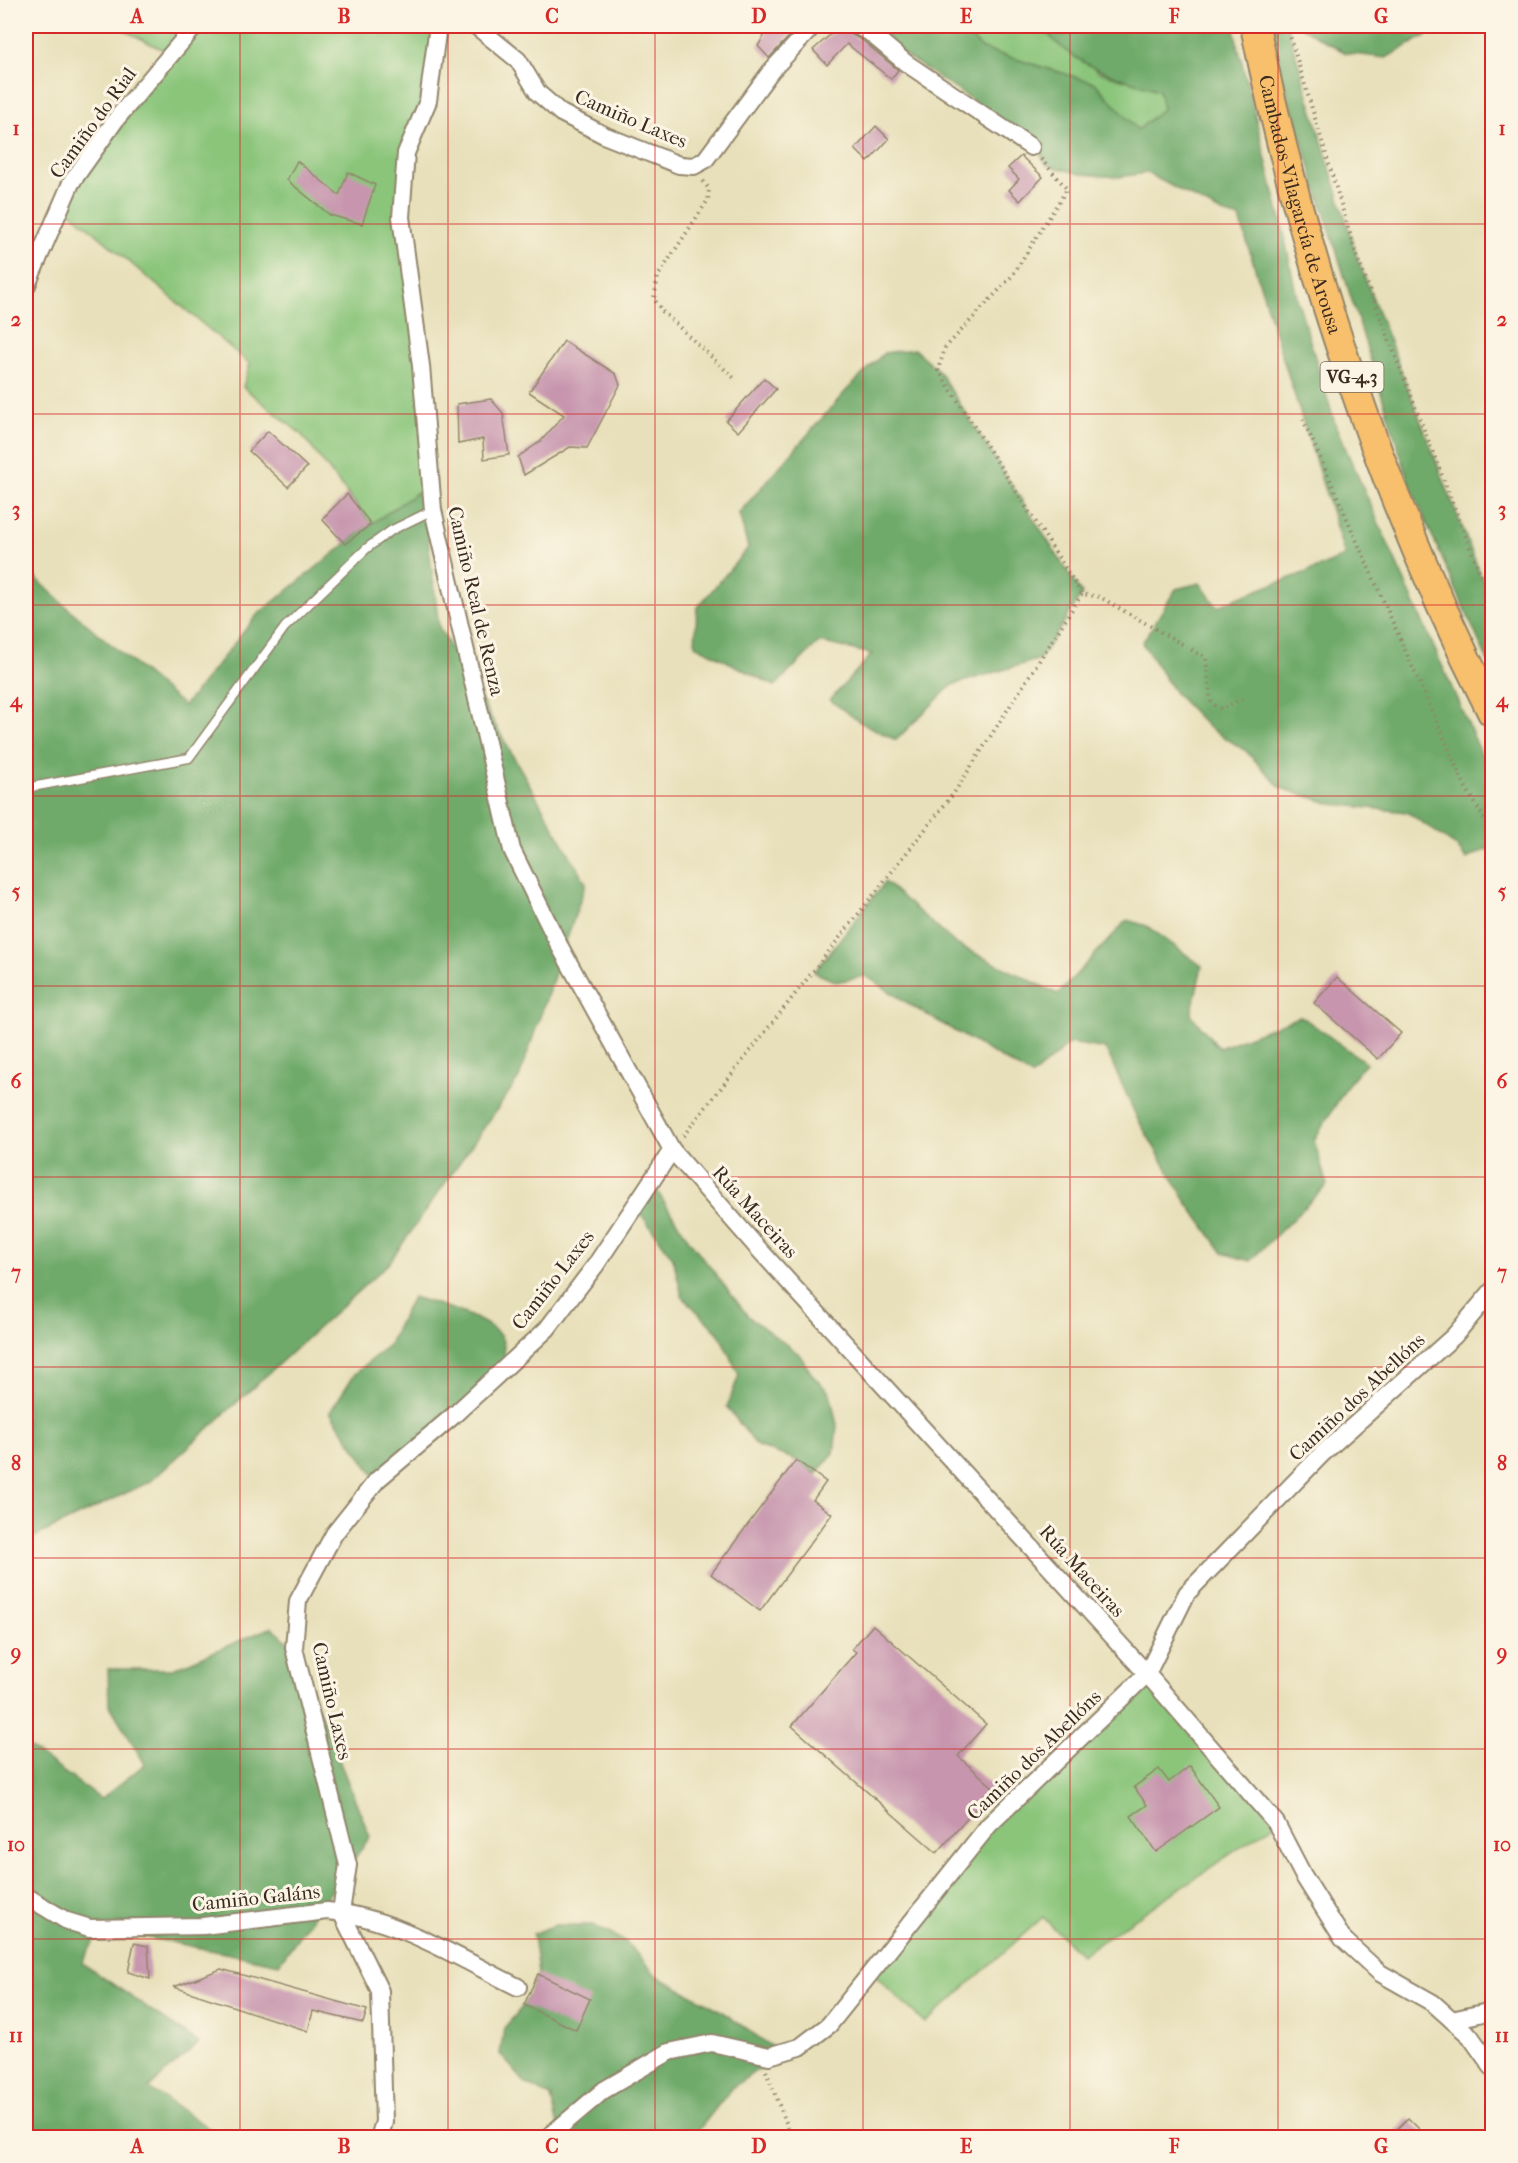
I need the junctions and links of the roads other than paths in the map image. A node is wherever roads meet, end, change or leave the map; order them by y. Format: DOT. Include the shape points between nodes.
graph roads {
  1 [pos="195,26"];
  2 [pos="435,26"];
  3 [pos="476,26"];
  4 [pos="813,26"];
  5 [pos="857,26"];
  6 [pos="1256,26"];
  7 [pos="1031,147"];
  8 [pos="26,287"];
  9 [pos="433,510"];
  10 [pos="1492,712"];
  11 [pos="26,788"];
  12 [pos="672,1150"];
  13 [pos="1492,1291"];
  14 [pos="1147,1674"];
  15 [pos="26,1896"];
  16 [pos="341,1912"];
  17 [pos="518,1987"];
  18 [pos="1492,2011"];
  19 [pos="1452,2020"];
  20 [pos="1492,2067"];
  21 [pos="379,2138"];
  22 [pos="547,2138"];
  1 -- 8 [label="street, Camiño do Rial" via="117,118 71,183"];
  2 -- 9 [label="street, Camiño Real de Renza" via="428,101 406,153 401,217 421,366"];
  3 -- 4 [label="street, Camiño Laxes" via="518,60 537,93 561,113 606,136 679,165 694,166 705,160 771,71"];
  5 -- 7 [label="street"];
  6 -- 10 [label="highway, Cambados-Vilagarcía de Arousa / VG-4.3" via="1276,125 1339,342 1423,566"];
  9 -- 11 [label="lane" via="392,530 367,548 285,627 189,758"];
  9 -- 12 [label="street, Camiño Real de Renza" via="512,850 559,945"];
  12 -- 14 [label="street, Rúa Maceiras"];
  12 -- 16 [label="street, Camiño Laxes" via="595,1266 547,1329 377,1480 334,1534 298,1601 294,1648 348,1865"];
  13 -- 14 [label="street, Camiño dos Abellóns" via="1454,1336 1322,1454 1187,1593"];
  14 -- 19 [label="street, Rúa Maceiras" via="1276,1823 1343,1940 1380,1972 1433,2003"];
  14 -- 22 [label="street, Camiño dos Abellóns" via="989,1825 829,2025 800,2047 768,2056 712,2043 669,2052 604,2090"];
  15 -- 16 [label="street, Camiño Galáns" via="67,1921 90,1928 203,1926"];
  16 -- 17 [label="street, Camiño Galáns" via="387,1924"];
  16 -- 21 [label="street" via="380,1991 384,2122"];
  18 -- 19 [label="street"];
  19 -- 20 [label="street, Rúa Maceiras"];
}
